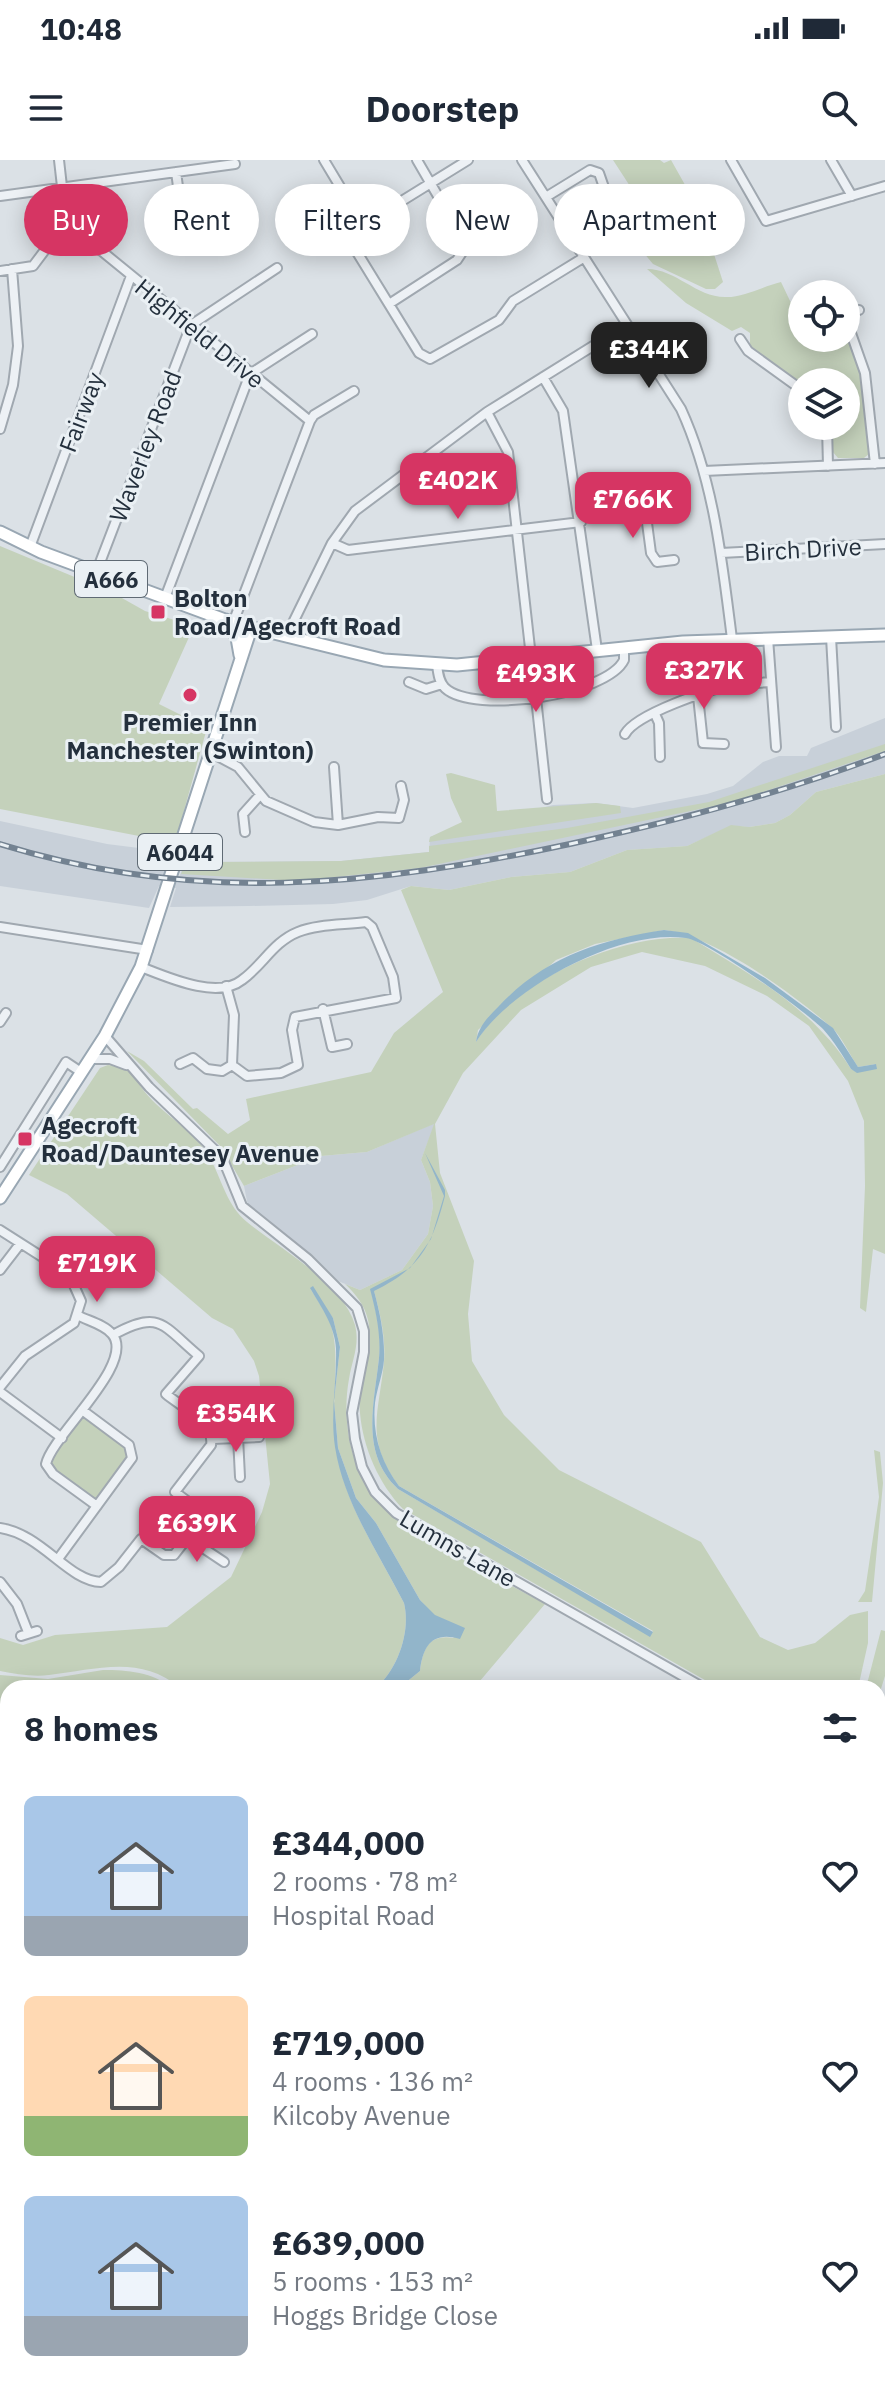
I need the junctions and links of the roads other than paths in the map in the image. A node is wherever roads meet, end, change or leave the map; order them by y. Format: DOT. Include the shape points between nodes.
graph roads {
  1 [pos="59,160"];
  2 [pos="324,160"];
  3 [pos="417,160"];
  4 [pos="468,160"];
  5 [pos="522,160"];
  6 [pos="731,160"];
  7 [pos="831,160"];
  8 [pos="235,164"];
  9 [pos="176,172"];
  10 [pos="62,184"];
  11 [pos="85,184"];
  12 [pos="178,184"];
  13 [pos="338,184"];
  14 [pos="431,184"];
  15 [pos="567,184"];
  16 [pos="603,184"];
  17 [pos="885,186"];
  18 [pos="554,192"];
  19 [pos="24,193"];
  20 [pos="0,196"];
  21 [pos="852,196"];
  22 [pos="546,197"];
  23 [pos="40,256"];
  24 [pos="107,256"];
  25 [pos="359,256"];
  26 [pos="458,256"];
  27 [pos="583,258"];
  28 [pos="277,268"];
  29 [pos="12,269"];
  30 [pos="0,271"];
  31 [pos="131,276"];
  32 [pos="389,304"];
  33 [pos="191,325"];
  34 [pos="625,326"];
  35 [pos="312,334"];
  36 [pos="740,339"];
  37 [pos="858,352"];
  38 [pos="250,374"];
  39 [pos="543,377"];
  40 [pos="788,380"];
  41 [pos="354,391"];
  42 [pos="487,412"];
  43 [pos="310,421"];
  44 [pos="0,429"];
  45 [pos="827,440"];
  46 [pos="880,464"];
  47 [pos="828,466"];
  48 [pos="704,471"];
  49 [pos="579,510"];
  50 [pos="581,522"];
  51 [pos="517,530"];
  52 [pos="0,532"];
  53 [pos="332,543"];
  54 [pos="885,544"];
  55 [pos="30,547"];
  56 [pos="721,553"];
  57 [pos="674,560"];
  58 [pos="96,573"];
  59 [pos="165,598"];
  60 [pos="229,621"];
  61 [pos="255,628"];
  62 [pos="885,635"];
  63 [pos="286,637"];
  64 [pos="831,637"];
  65 [pos="768,638"];
  66 [pos="732,639"];
  67 [pos="624,647"];
  68 [pos="597,650"];
  69 [pos="531,657"];
  70 [pos="240,659"];
  71 [pos="437,665"];
  72 [pos="409,682"];
  73 [pos="771,682"];
  74 [pos="442,684"];
  75 [pos="698,696"];
  76 [pos="536,698"];
  77 [pos="655,714"];
  78 [pos="836,727"];
  79 [pos="625,734"];
  80 [pos="724,744"];
  81 [pos="776,747"];
  82 [pos="210,752"];
  83 [pos="660,757"];
  84 [pos="346,773"];
  85 [pos="401,786"];
  86 [pos="260,795"];
  87 [pos="547,799"];
  88 [pos="242,822"];
  89 [pos="231,825"];
  90 [pos="338,825"];
  91 [pos="245,832"];
  92 [pos="0,927"];
  93 [pos="148,950"];
  94 [pos="141,967"];
  95 [pos="226,986"];
  96 [pos="323,1009"];
  97 [pos="6,1013"];
  98 [pos="0,1022"];
  99 [pos="105,1036"];
  100 [pos="347,1044"];
  101 [pos="90,1059"];
  102 [pos="180,1064"];
  103 [pos="232,1065"];
  104 [pos="130,1067"];
  105 [pos="81,1072"];
  106 [pos="0,1167"];
  107 [pos="0,1198"];
  108 [pos="0,1230"];
  109 [pos="20,1244"];
  110 [pos="99,1267"];
  111 [pos="0,1270"];
  112 [pos="69,1274"];
  113 [pos="79,1316"];
  114 [pos="113,1335"];
  115 [pos="0,1390"];
  116 [pos="238,1404"];
  117 [pos="82,1410"];
  118 [pos="240,1437"];
  119 [pos="259,1437"];
  120 [pos="62,1438"];
  121 [pos="212,1439"];
  122 [pos="240,1477"];
  123 [pos="97,1506"];
  124 [pos="0,1528"];
  125 [pos="188,1538"];
  126 [pos="58,1559"];
  127 [pos="224,1562"];
  128 [pos="0,1582"];
  129 [pos="29,1633"];
  130 [pos="690,1680"];
  1 -- 10 [label="street"];
  2 -- 13 [label="street"];
  3 -- 14 [label="street"];
  4 -- 14 [label="street"];
  5 -- 22 [label="street"];
  6 -- 21 [label="street" via="766,221"];
  7 -- 21 [label="street"];
  8 -- 9 [label="street"];
  9 -- 11 [label="street"];
  9 -- 12 [label="street"];
  15 -- 16 [label="street" via="590,170 599,173"];
  17 -- 21 [label="street"];
  18 -- 22 [label="street"];
  19 -- 20 [label="street"];
  22 -- 27 [label="street"];
  23 -- 29 [label="street" via="33,266"];
  24 -- 31 [label="street, Highfield Drive"];
  25 -- 32 [label="street"];
  26 -- 32 [label="street"];
  27 -- 32 [label="street" via="513,301 499,320 436,357 419,353"];
  27 -- 34 [label="street"];
  28 -- 33 [label="street"];
  29 -- 30 [label="street"];
  29 -- 44 [label="street" via="18,346"];
  31 -- 33 [label="street, Highfield Drive"];
  31 -- 55 [label="street, Fairway"];
  33 -- 38 [label="street, Highfield Drive"];
  33 -- 58 [label="street, Waverley Road"];
  34 -- 39 [label="street"];
  34 -- 48 [label="street" via="681,409"];
  35 -- 38 [label="street"];
  36 -- 40 [label="street"];
  37 -- 46 [label="street"];
  38 -- 43 [label="street, Highfield Drive"];
  38 -- 59 [label="street"];
  39 -- 42 [label="street"];
  39 -- 49 [label="street" via="563,411"];
  41 -- 43 [label="street"];
  42 -- 51 [label="street" via="508,452"];
  42 -- 53 [label="street" via="355,511"];
  43 -- 60 [label="street"];
  45 -- 47 [label="street"];
  46 -- 47 [label="street"];
  47 -- 48 [label="street"];
  48 -- 56 [label="street"];
  49 -- 50 [label="street"];
  49 -- 57 [label="street" via="645,508 651,553 657,562"];
  50 -- 51 [label="street"];
  50 -- 68 [label="street"];
  51 -- 53 [label="street" via="348,550"];
  51 -- 69 [label="street"];
  52 -- 55 [label="main road, A666"];
  53 -- 63 [label="street"];
  54 -- 56 [label="street, Birch Drive"];
  55 -- 58 [label="main road, A666"];
  56 -- 66 [label="street"];
  58 -- 59 [label="main road, A666"];
  59 -- 60 [label="main road, A666"];
  60 -- 61 [label="main road, A666"];
  60 -- 70 [label="main road"];
  61 -- 63 [label="main road, A666"];
  61 -- 70 [label="main road, A6044"];
  62 -- 64 [label="main road, A666"];
  63 -- 71 [label="main road, A666" via="384,660"];
  64 -- 65 [label="main road, A666"];
  64 -- 78 [label="street"];
  65 -- 66 [label="main road, A666"];
  65 -- 73 [label="street"];
  66 -- 67 [label="main road, A666"];
  67 -- 68 [label="main road, A666"];
  67 -- 76 [label="street" via="624,660 616,670"];
  68 -- 69 [label="main road, A666"];
  69 -- 71 [label="main road, A666"];
  70 -- 82 [label="main road, A6044"];
  71 -- 74 [label="street"];
  72 -- 74 [label="street" via="426,689"];
  73 -- 75 [label="street" via="734,685"];
  73 -- 81 [label="street"];
  74 -- 76 [label="street" via="478,699"];
  75 -- 77 [label="street"];
  75 -- 80 [label="street" via="703,743"];
  76 -- 87 [label="street"];
  77 -- 79 [label="street"];
  77 -- 83 [label="street"];
  82 -- 86 [label="street" via="238,767"];
  82 -- 93 [label="main road, A6044"];
  84 -- 90 [label="street" via="335,772"];
  85 -- 90 [label="street" via="399,818"];
  86 -- 88 [label="street"];
  86 -- 90 [label="street" via="273,806 314,822"];
  88 -- 89 [label="street"];
  88 -- 91 [label="street"];
  92 -- 93 [label="street"];
  93 -- 94 [label="main road, A6044"];
  94 -- 95 [label="street" via="202,987"];
  94 -- 99 [label="main road, A6044"];
  95 -- 96 [label="street" via="241,982 278,942 300,930 366,922 393,977 396,998"];
  95 -- 103 [label="street" via="234,1015"];
  96 -- 100 [label="street" via="332,1047"];
  96 -- 103 [label="street" via="295,1017 298,1065 261,1077 247,1076"];
  97 -- 98 [label="street"];
  99 -- 101 [label="main road, A6044"];
  99 -- 104 [label="street, Lumns Lane"];
  101 -- 104 [label="street"];
  101 -- 105 [label="main road, A6044"];
  102 -- 103 [label="street" via="193,1058 207,1069 222,1071"];
  104 -- 130 [label="street, Lumns Lane" via="222,1157 242,1206 308,1259 357,1308 364,1352 353,1426 362,1467 375,1492 396,1513"];
  105 -- 106 [label="street" via="66,1062"];
  105 -- 107 [label="main road, A6044"];
  108 -- 109 [label="street"];
  109 -- 111 [label="street"];
  109 -- 112 [label="street"];
  110 -- 112 [label="street" via="89,1258 81,1259"];
  112 -- 113 [label="street" via="81,1301"];
  113 -- 114 [label="street"];
  113 -- 115 [label="street" via="25,1356"];
  114 -- 117 [label="street" via="112,1365"];
  114 -- 121 [label="street" via="150,1319 199,1356 166,1394 204,1423"];
  115 -- 120 [label="street"];
  116 -- 118 [label="street"];
  117 -- 120 [label="street"];
  117 -- 123 [label="street" via="133,1453"];
  118 -- 119 [label="street"];
  118 -- 121 [label="street"];
  118 -- 122 [label="street"];
  120 -- 123 [label="street" via="47,1466"];
  121 -- 125 [label="street" via="175,1492 202,1514"];
  123 -- 126 [label="street"];
  124 -- 126 [label="street" via="20,1531"];
  125 -- 126 [label="street" via="170,1557 141,1539 101,1582 84,1578"];
  125 -- 127 [label="street"];
  128 -- 129 [label="street"];
}
